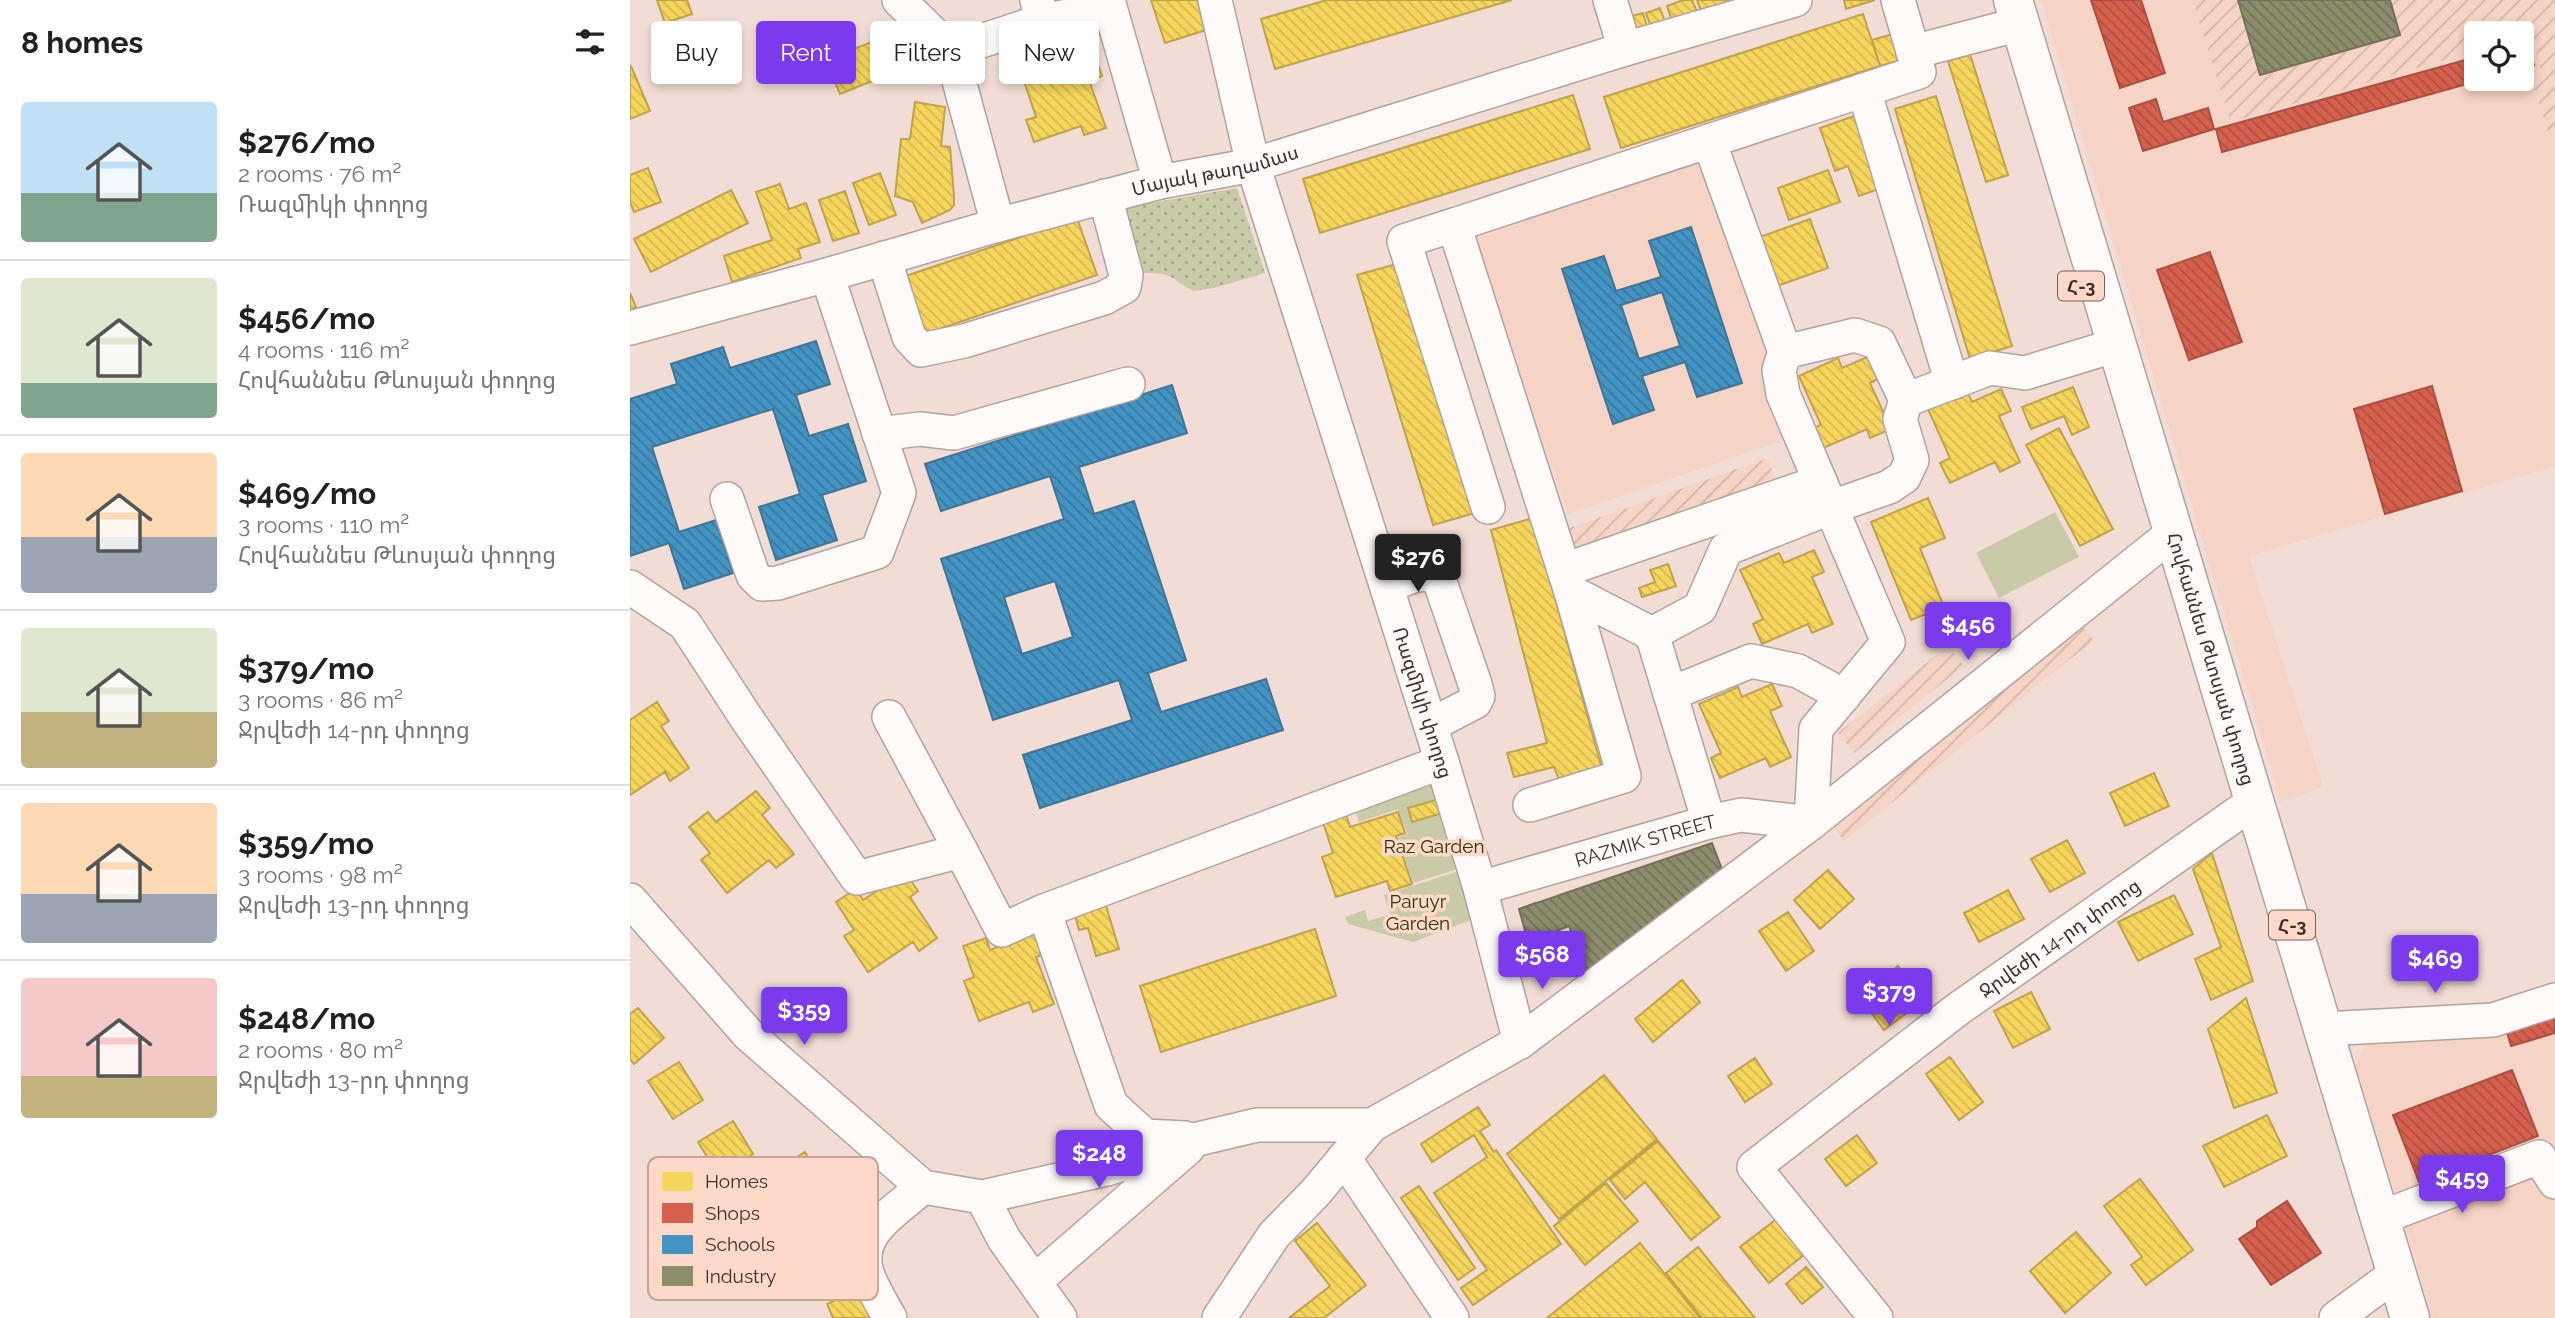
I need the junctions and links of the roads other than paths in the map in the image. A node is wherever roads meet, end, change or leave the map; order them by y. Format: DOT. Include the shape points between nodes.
graph roads {
  1 [pos="899,0"];
  2 [pos="1215,0"];
  3 [pos="1611,0"];
  4 [pos="1795,0"];
  5 [pos="1898,0"];
  6 [pos="1109,4"];
  7 [pos="1040,11"];
  8 [pos="2007,13"];
  9 [pos="920,21"];
  10 [pos="985,36"];
  11 [pos="1625,50"];
  12 [pos="1913,52"];
  13 [pos="960,84"];
  14 [pos="1864,90"];
  15 [pos="1709,141"];
  16 [pos="1253,164"];
  17 [pos="1160,182"];
  18 [pos="1105,196"];
  19 [pos="998,225"];
  20 [pos="1454,225"];
  21 [pos="884,258"];
  22 [pos="827,275"];
  23 [pos="630,328"];
  24 [pos="2108,347"];
  25 [pos="1785,352"];
  26 [pos="1952,383"];
  27 [pos="1128,384"];
  28 [pos="1906,400"];
  29 [pos="880,434"];
  30 [pos="1826,494"];
  31 [pos="727,499"];
  32 [pos="1488,507"];
  33 [pos="2166,539"];
  34 [pos="1568,581"];
  35 [pos="1387,586"];
  36 [pos="630,587"];
  37 [pos="1652,634"];
  38 [pos="1461,643"];
  39 [pos="1411,663"];
  40 [pos="1670,694"];
  41 [pos="1844,696"];
  42 [pos="889,716"];
  43 [pos="1431,725"];
  44 [pos="1442,762"];
  45 [pos="1530,805"];
  46 [pos="2246,807"];
  47 [pos="1709,822"];
  48 [pos="1811,823"];
  49 [pos="961,851"];
  50 [pos="1480,888"];
  51 [pos="630,900"];
  52 [pos="1044,911"];
  53 [pos="2555,1000"];
  54 [pos="2323,1029"];
  55 [pos="1520,1042"];
  56 [pos="1371,1125"];
  57 [pos="1198,1139"];
  58 [pos="1344,1158"];
  59 [pos="2555,1182"];
  60 [pos="923,1188"];
  61 [pos="982,1197"];
  62 [pos="2380,1217"];
  63 [pos="878,1228"];
  64 [pos="1035,1281"];
  65 [pos="2387,1293"];
  66 [pos="878,1295"];
  67 [pos="890,1318"];
  68 [pos="1060,1318"];
  69 [pos="1219,1318"];
  70 [pos="1452,1318"];
  71 [pos="1876,1318"];
  72 [pos="2336,1318"];
  73 [pos="2410,1318"];
  1 -- 9 [label="street"];
  2 -- 16 [label="street, Ռազմիկի փողոց"];
  3 -- 11 [label="street"];
  4 -- 11 [label="street, Մայակ թաղամաս"];
  5 -- 12 [label="street"];
  6 -- 7 [label="street"];
  6 -- 17 [label="street"];
  7 -- 10 [label="street"];
  8 -- 12 [label="street"];
  8 -- 24 [label="main road, Հովհաննես Թևոսյան փողոց / Հ-3"];
  11 -- 16 [label="street, Մայակ թաղամաս"];
  12 -- 14 [label="street" via="1919,72"];
  13 -- 19 [label="street"];
  14 -- 15 [label="street"];
  14 -- 26 [label="street"];
  15 -- 20 [label="street"];
  15 -- 25 [label="street"];
  16 -- 17 [label="street, Մայակ թաղամաս"];
  16 -- 35 [label="street, Ռազմիկի փողոց"];
  17 -- 18 [label="street, Մայակ թաղամաս"];
  18 -- 19 [label="street, Մայակ թաղամաս"];
  18 -- 21 [label="street" via="1126,275 1124,287 1104,298 964,341 921,350 916,346 909,337"];
  19 -- 21 [label="street, Մայակ թաղամաս"];
  20 -- 32 [label="street" via="1404,241"];
  20 -- 34 [label="street"];
  21 -- 22 [label="street, Մայակ թաղամաս"];
  22 -- 23 [label="street, Մայակ թաղամաս"];
  22 -- 29 [label="street"];
  24 -- 26 [label="street" via="2025,373 1990,368"];
  24 -- 33 [label="main road, Հովհաննես Թևոսյան փողոց / Հ-3"];
  25 -- 28 [label="street" via="1855,335 1878,343"];
  25 -- 30 [label="street" via="1779,370 1783,394"];
  26 -- 28 [label="street"];
  27 -- 29 [label="street" via="954,433 920,429"];
  28 -- 30 [label="street" via="1900,419 1912,460 1904,477 1889,487"];
  29 -- 31 [label="street" via="899,493 877,552 762,584 753,575"];
  30 -- 34 [label="street"];
  30 -- 37 [label="street" via="1726,549 1700,608"];
  30 -- 41 [label="street" via="1888,642"];
  33 -- 46 [label="main road, Հովհաննես Թևոսյան փողոց / Հ-3"];
  33 -- 48 [label="street"];
  34 -- 37 [label="street"];
  34 -- 45 [label="street" via="1624,776"];
  35 -- 38 [label="street" via="1421,573 1439,579"];
  35 -- 39 [label="street, Ռազմիկի փողոց"];
  36 -- 49 [label="street" via="685,624 858,878"];
  37 -- 40 [label="street"];
  38 -- 39 [label="street"];
  38 -- 43 [label="street" via="1478,695 1475,702"];
  39 -- 43 [label="street, Ռազմիկի փողոց"];
  40 -- 41 [label="street" via="1751,661 1798,671"];
  40 -- 47 [label="street"];
  41 -- 48 [label="street" via="1816,729"];
  42 -- 49 [label="street"];
  43 -- 44 [label="street, Ռազմիկի փողոց"];
  44 -- 50 [label="street, Ռազմիկի փողոց"];
  44 -- 52 [label="street"];
  46 -- 54 [label="main road, Հովհաննես Թևոսյան փողոց / Հ-3"];
  46 -- 65 [label="main road, Հովհաննես Թևոսյան փողոց / Հ-3"];
  46 -- 71 [label="street, Ջրվեժի 14-րդ փողոց" via="1958,1009 1754,1167"];
  47 -- 48 [label="street, RAZMIK STREET" via="1741,815"];
  47 -- 50 [label="street, RAZMIK STREET"];
  48 -- 55 [label="street"];
  49 -- 52 [label="street" via="1002,930"];
  50 -- 55 [label="street, Ռազմիկի փողոց"];
  51 -- 60 [label="street" via="748,1035"];
  52 -- 57 [label="street" via="1111,1105 1145,1136"];
  53 -- 54 [label="street" via="2493,1020"];
  54 -- 62 [label="main road, Հովհաննես Թևոսյան փողոց / Հ-3"];
  55 -- 56 [label="street"];
  56 -- 57 [label="street" via="1257,1125"];
  56 -- 58 [label="street"];
  57 -- 61 [label="street" via="1107,1169"];
  57 -- 64 [label="street"];
  58 -- 69 [label="street" via="1275,1235"];
  58 -- 70 [label="street"];
  59 -- 62 [label="street" via="2539,1157"];
  60 -- 61 [label="street"];
  60 -- 63 [label="street"];
  61 -- 64 [label="street" via="1004,1239"];
  62 -- 65 [label="main road, Հովհաննես Թևոսյան փողոց / Հ-3"];
  64 -- 68 [label="street"];
  65 -- 72 [label="street"];
  65 -- 73 [label="main road, Հովհաննես Թևոսյան փողոց / Հ-3"];
  66 -- 67 [label="street"];
}
